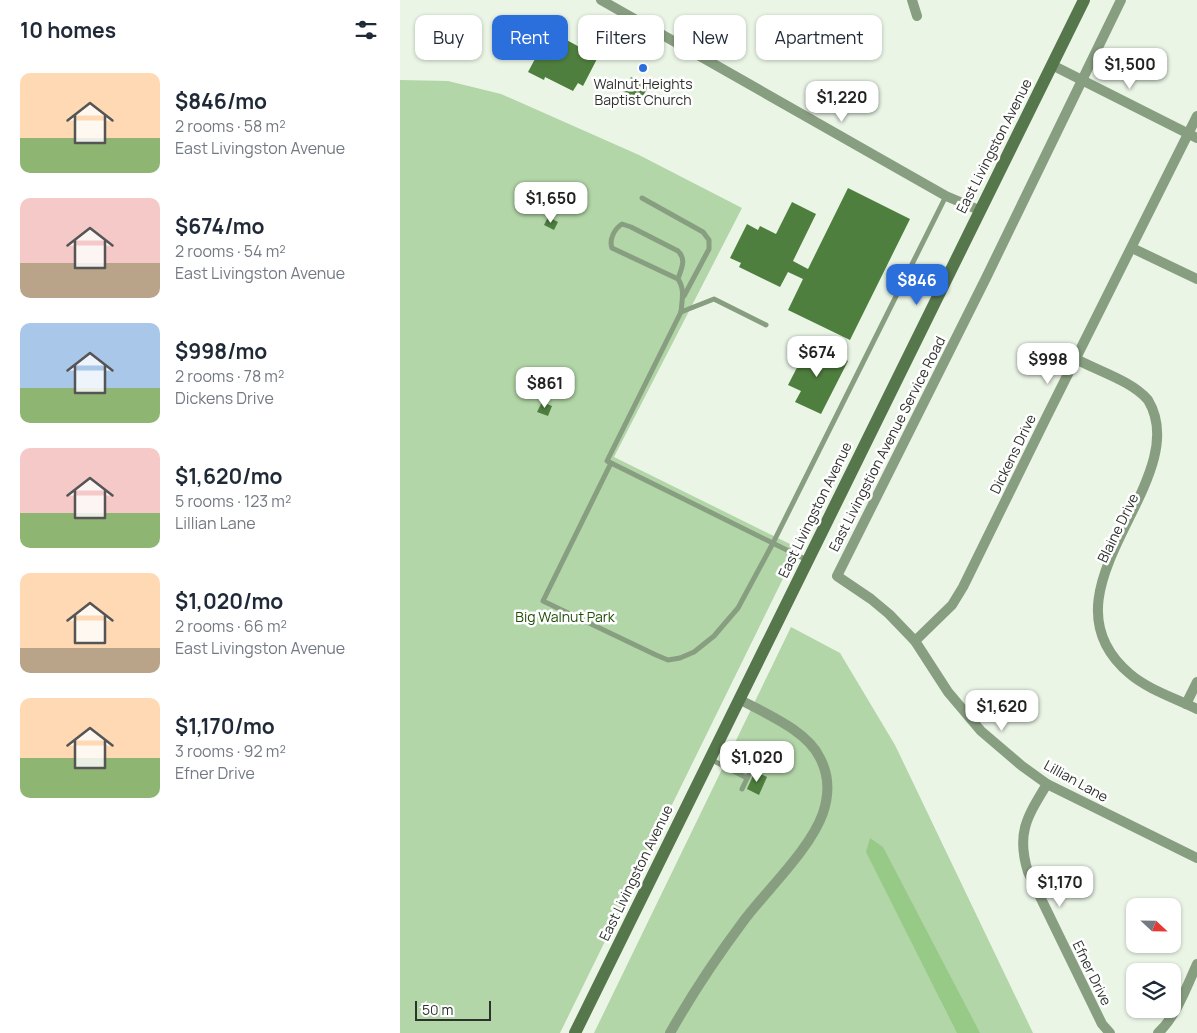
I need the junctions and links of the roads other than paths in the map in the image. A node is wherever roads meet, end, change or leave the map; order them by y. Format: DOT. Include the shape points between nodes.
graph roads {
  1 [pos="601,0"];
  2 [pos="912,0"];
  3 [pos="1084,0"];
  4 [pos="1121,0"];
  5 [pos="917,16"];
  6 [pos="1052,65"];
  7 [pos="1081,80"];
  8 [pos="1197,116"];
  9 [pos="1193,136"];
  10 [pos="946,196"];
  11 [pos="642,198"];
  12 [pos="979,210"];
  13 [pos="1132,248"];
  14 [pos="1197,279"];
  15 [pos="678,280"];
  16 [pos="682,299"];
  17 [pos="681,312"];
  18 [pos="766,325"];
  19 [pos="1076,359"];
  20 [pos="1166,447"];
  21 [pos="611,463"];
  22 [pos="1162,468"];
  23 [pos="774,543"];
  24 [pos="807,560"];
  25 [pos="836,576"];
  26 [pos="915,641"];
  27 [pos="1197,682"];
  28 [pos="738,699"];
  29 [pos="1186,704"];
  30 [pos="1197,709"];
  31 [pos="709,758"];
  32 [pos="753,766"];
  33 [pos="747,778"];
  34 [pos="1047,784"];
  35 [pos="742,789"];
  36 [pos="1197,858"];
  37 [pos="1197,964"];
  38 [pos="575,1033"];
  39 [pos="670,1033"];
  40 [pos="1110,1033"];
  41 [pos="1158,1033"];
  1 -- 10 [label="street"];
  2 -- 5 [label="street"];
  3 -- 6 [label="main road, East Livingston Avenue"];
  4 -- 7 [label="street, East Livingstion Avenue Service Road"];
  6 -- 7 [label="street"];
  6 -- 12 [label="main road, East Livingston Avenue"];
  7 -- 9 [label="street"];
  7 -- 25 [label="street, East Livingstion Avenue Service Road" via="986,278"];
  8 -- 9 [label="street, Dickens Drive"];
  9 -- 13 [label="street, Dickens Drive"];
  10 -- 12 [label="street"];
  10 -- 23 [label="lane"];
  11 -- 16 [label="lane" via="703,232 709,240 709,249"];
  12 -- 24 [label="main road, East Livingston Avenue"];
  13 -- 14 [label="street"];
  13 -- 19 [label="street, Dickens Drive"];
  15 -- 15 [label="lane" via="612,248 610,244 617,227 622,224 631,227 678,251 684,262"];
  15 -- 16 [label="lane"];
  16 -- 17 [label="lane"];
  17 -- 18 [label="lane" via="714,299"];
  17 -- 21 [label="lane" via="607,461"];
  19 -- 20 [label="street" via="1129,385 1147,398 1162,421"];
  19 -- 26 [label="street, Dickens Drive" via="963,588 946,612"];
  21 -- 23 [label="lane"];
  21 -- 23 [label="lane" via="543,601 668,660 680,658 694,652 714,636 738,608"];
  22 -- 29 [label="street, Blaine Drive" via="1111,574 1100,614 1106,640 1119,663 1142,682"];
  23 -- 24 [label="lane"];
  24 -- 28 [label="main road, East Livingston Avenue"];
  25 -- 26 [label="street, Lillian Lane" via="871,599"];
  26 -- 34 [label="street, Lillian Lane" via="948,692 981,731"];
  27 -- 29 [label="street"];
  28 -- 31 [label="main road, East Livingston Avenue"];
  28 -- 39 [label="street" via="800,734 815,749 827,777 825,806 813,833 745,920"];
  29 -- 30 [label="street, Blaine Drive"];
  31 -- 33 [label="lane"];
  31 -- 38 [label="main road, East Livingston Avenue"];
  32 -- 33 [label="lane"];
  33 -- 35 [label="lane"];
  34 -- 36 [label="street, Lillian Lane"];
  34 -- 40 [label="street, Efner Drive" via="1034,805 1022,838 1028,872 1102,1024"];
  37 -- 41 [label="street" via="1171,1018"];
}
